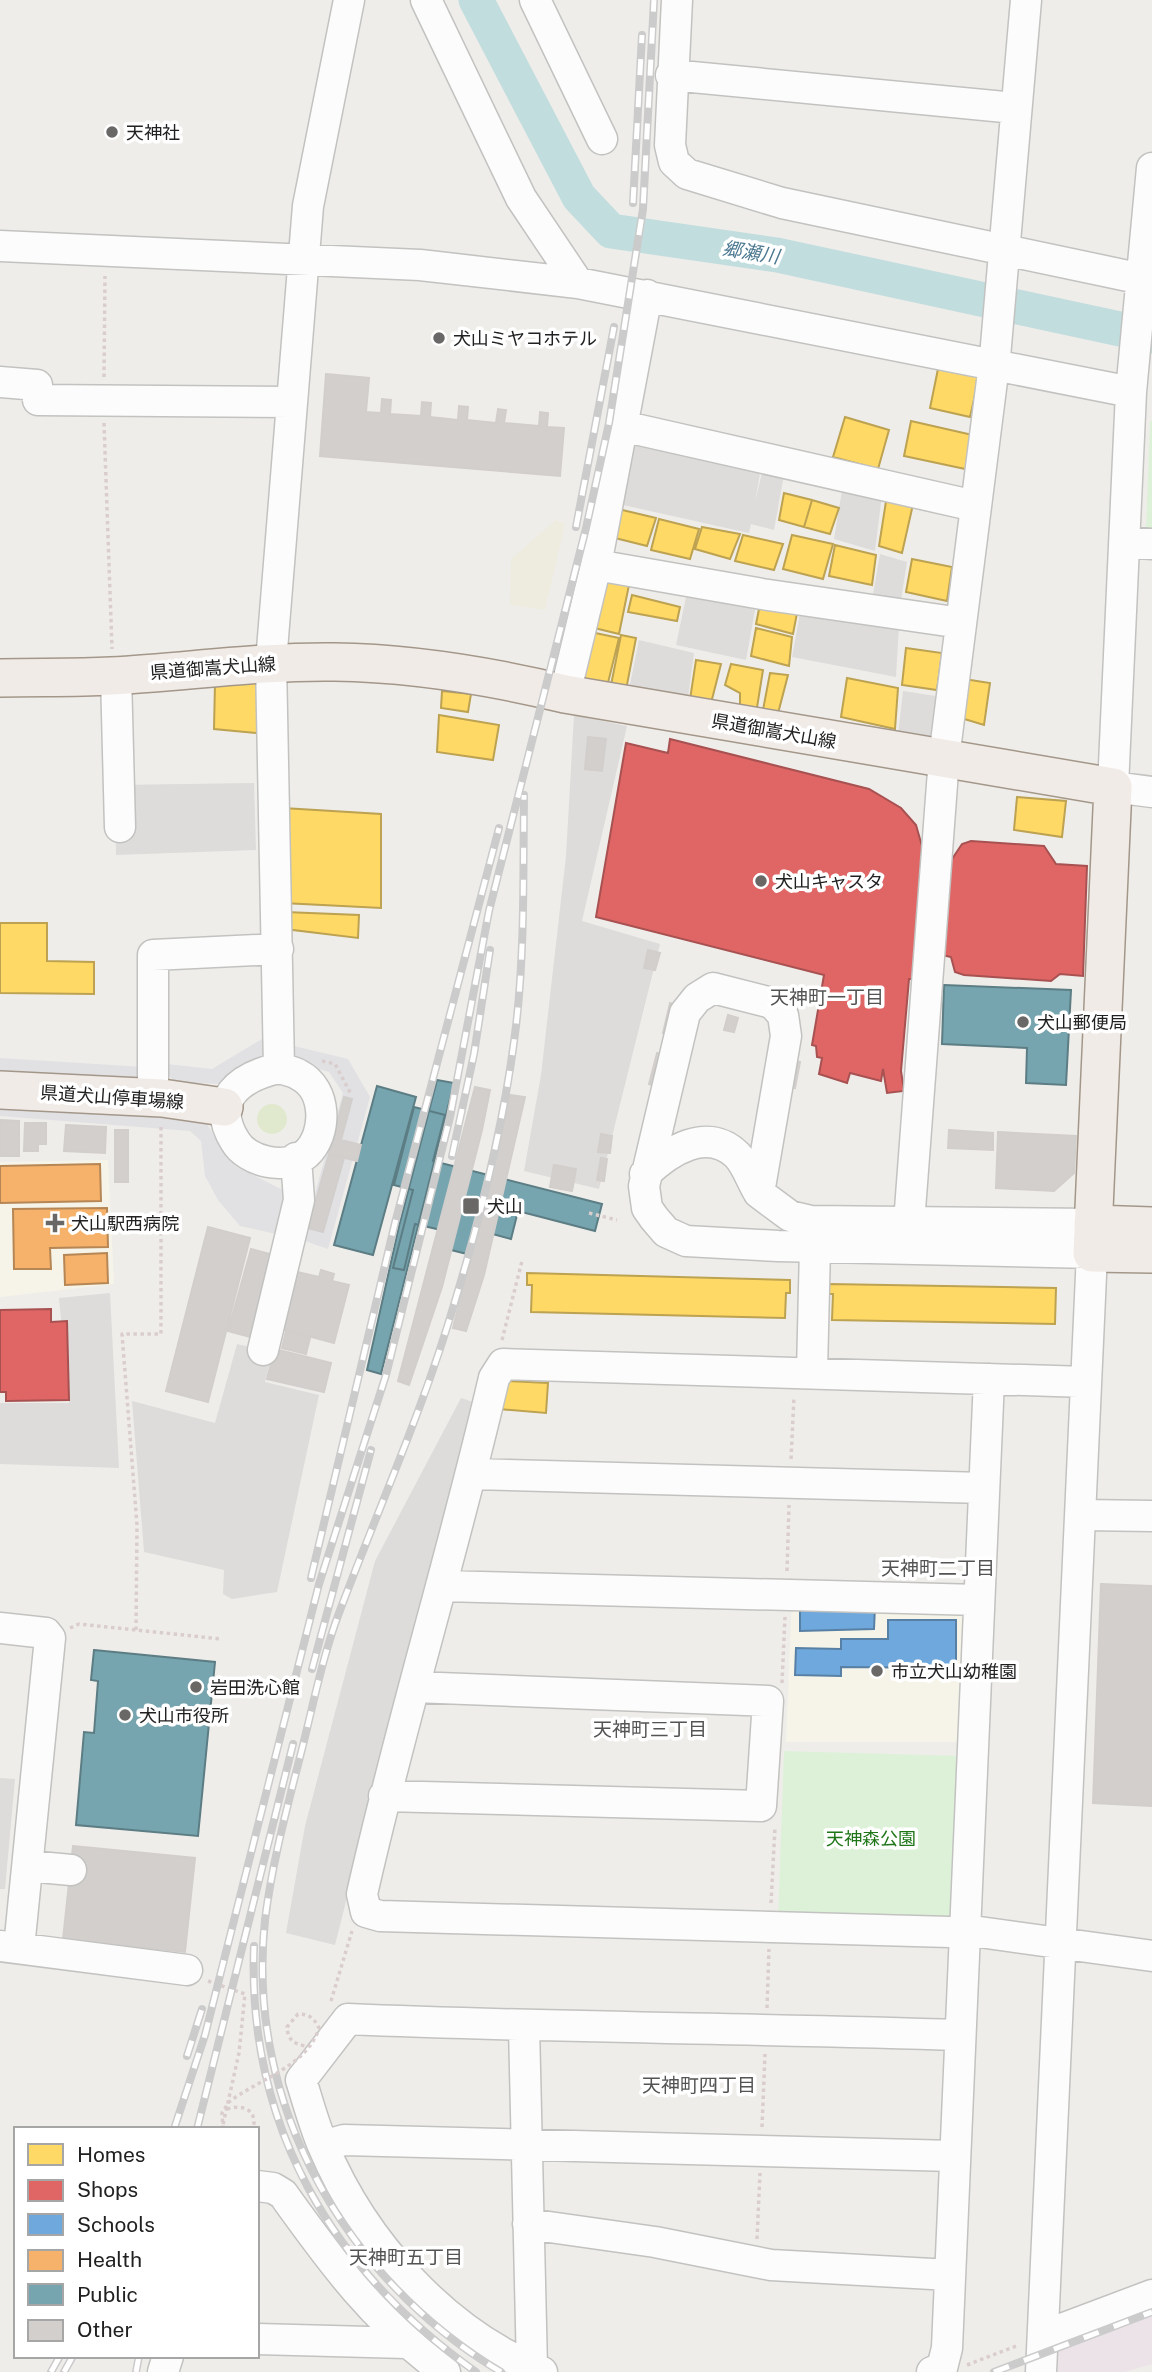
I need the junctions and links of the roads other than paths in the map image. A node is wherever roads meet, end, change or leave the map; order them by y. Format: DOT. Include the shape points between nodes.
graph roads {
  1 [pos="349,0"];
  2 [pos="426,0"];
  3 [pos="535,0"];
  4 [pos="677,0"];
  5 [pos="1026,0"];
  6 [pos="671,75"];
  7 [pos="1016,108"];
  8 [pos="602,139"];
  9 [pos="1152,168"];
  10 [pos="0,246"];
  11 [pos="1004,254"];
  12 [pos="304,257"];
  13 [pos="1146,280"];
  14 [pos="578,283"];
  15 [pos="647,295"];
  16 [pos="994,362"];
  17 [pos="0,382"];
  18 [pos="1131,392"];
  19 [pos="292,401"];
  20 [pos="622,426"];
  21 [pos="975,506"];
  22 [pos="1139,543"];
  23 [pos="596,565"];
  24 [pos="961,623"];
  25 [pos="271,662"];
  26 [pos="114,676"];
  27 [pos="0,678"];
  28 [pos="565,694"];
  29 [pos="944,758"];
  30 [pos="1113,787"];
  31 [pos="1152,792"];
  32 [pos="120,827"];
  33 [pos="278,949"];
  34 [pos="279,1068"];
  35 [pos="0,1090"];
  36 [pos="224,1107"];
  37 [pos="157,1109"];
  38 [pos="296,1158"];
  39 [pos="645,1174"];
  40 [pos="758,1193"];
  41 [pos="909,1223"];
  42 [pos="1152,1226"];
  43 [pos="1093,1239"];
  44 [pos="816,1247"];
  45 [pos="1152,1254"];
  46 [pos="263,1350"];
  47 [pos="812,1372"];
  48 [pos="989,1378"];
  49 [pos="1086,1382"];
  50 [pos="471,1474"];
  51 [pos="984,1488"];
  52 [pos="1083,1515"];
  53 [pos="1152,1516"];
  54 [pos="441,1586"];
  55 [pos="979,1600"];
  56 [pos="0,1628"];
  57 [pos="414,1687"];
  58 [pos="384,1796"];
  59 [pos="28,1866"];
  60 [pos="71,1870"];
  61 [pos="965,1930"];
  62 [pos="1062,1943"];
  63 [pos="9,1947"];
  64 [pos="1152,1956"];
  65 [pos="187,1970"];
  66 [pos="524,2027"];
  67 [pos="960,2035"];
  68 [pos="526,2144"];
  69 [pos="323,2146"];
  70 [pos="954,2156"];
  71 [pos="259,2186"];
  72 [pos="528,2224"];
  73 [pos="950,2275"];
  74 [pos="1152,2295"];
  75 [pos="1043,2336"];
  76 [pos="259,2339"];
  77 [pos="405,2343"];
  78 [pos="537,2370"];
  79 [pos="937,2370"];
  80 [pos="445,2372"];
  81 [pos="1041,2372"];
  1 -- 12 [label="street" via="308,206"];
  2 -- 14 [label="street" via="521,198"];
  3 -- 8 [label="street"];
  4 -- 6 [label="street"];
  5 -- 7 [label="street"];
  6 -- 7 [label="street"];
  6 -- 11 [label="street" via="670,145 674,162 687,174 782,203"];
  7 -- 11 [label="street"];
  9 -- 13 [label="street"];
  10 -- 12 [label="street"];
  11 -- 13 [label="street"];
  11 -- 16 [label="street"];
  12 -- 14 [label="street"];
  12 -- 19 [label="street"];
  13 -- 18 [label="street"];
  14 -- 15 [label="street"];
  15 -- 16 [label="street"];
  15 -- 20 [label="street"];
  16 -- 18 [label="street"];
  16 -- 21 [label="street"];
  17 -- 19 [label="street" via="37,385 38,400"];
  18 -- 22 [label="street"];
  19 -- 25 [label="street"];
  20 -- 21 [label="street"];
  20 -- 23 [label="street"];
  21 -- 24 [label="street"];
  22 -- 30 [label="street"];
  23 -- 24 [label="street"];
  23 -- 28 [label="street"];
  24 -- 29 [label="street"];
  25 -- 26 [label="main road, 県道御嵩犬山線"];
  25 -- 28 [label="main road, 県道御嵩犬山線" via="337,662 476,676"];
  25 -- 33 [label="street"];
  26 -- 27 [label="main road, 県道御嵩犬山線"];
  26 -- 32 [label="street"];
  28 -- 29 [label="main road, 県道御嵩犬山線"];
  29 -- 30 [label="main road, 県道御嵩犬山線"];
  29 -- 41 [label="street"];
  30 -- 31 [label="street"];
  30 -- 43 [label="main road"];
  33 -- 34 [label="street"];
  33 -- 37 [label="street" via="153,955"];
  34 -- 36 [label="street" via="256,1073 234,1088"];
  34 -- 38 [label="street" via="301,1075 314,1088 322,1110 319,1134 305,1155"];
  35 -- 37 [label="main road, 県道犬山停車場線"];
  36 -- 37 [label="main road, 県道犬山停車場線"];
  36 -- 38 [label="street" via="227,1128 239,1147 256,1160 282,1163"];
  38 -- 46 [label="street" via="299,1200"];
  39 -- 40 [label="street" via="677,1147 719,1144 737,1155"];
  39 -- 40 [label="street" via="685,1013 696,998 713,988 772,1003 783,1015 786,1035"];
  39 -- 44 [label="street" via="647,1208 666,1232 686,1241"];
  40 -- 41 [label="street" via="790,1216 811,1221"];
  41 -- 43 [label="street"];
  42 -- 43 [label="main road"];
  43 -- 44 [label="street"];
  43 -- 45 [label="main road"];
  43 -- 49 [label="street"];
  44 -- 47 [label="street"];
  47 -- 48 [label="street"];
  47 -- 50 [label="street" via="503,1364 494,1378"];
  48 -- 49 [label="street"];
  48 -- 51 [label="street"];
  49 -- 52 [label="street"];
  50 -- 51 [label="street"];
  50 -- 54 [label="street"];
  51 -- 55 [label="street"];
  52 -- 53 [label="street"];
  52 -- 62 [label="street"];
  54 -- 55 [label="street"];
  54 -- 57 [label="street"];
  55 -- 61 [label="street"];
  56 -- 59 [label="street" via="37,1631 50,1638"];
  57 -- 58 [label="street"];
  57 -- 58 [label="street" via="768,1701 761,1806"];
  58 -- 61 [label="street" via="362,1894 366,1912 380,1916"];
  59 -- 60 [label="street"];
  59 -- 63 [label="street"];
  61 -- 62 [label="street"];
  61 -- 67 [label="street"];
  62 -- 64 [label="street"];
  62 -- 75 [label="street"];
  63 -- 65 [label="street"];
  66 -- 67 [label="street"];
  66 -- 68 [label="street"];
  66 -- 69 [label="street" via="348,2019 301,2080"];
  67 -- 70 [label="street"];
  68 -- 69 [label="street" via="344,2140"];
  68 -- 70 [label="street"];
  68 -- 72 [label="street"];
  69 -- 78 [label="street" via="349,2199 381,2246 432,2301"];
  70 -- 73 [label="street"];
  71 -- 77 [label="street" via="283,2194 344,2279"];
  72 -- 73 [label="street" via="757,2262"];
  72 -- 78 [label="street"];
  73 -- 79 [label="street" via="947,2348"];
  74 -- 75 [label="street"];
  75 -- 81 [label="street"];
  76 -- 77 [label="street"];
  77 -- 80 [label="street"];
}
